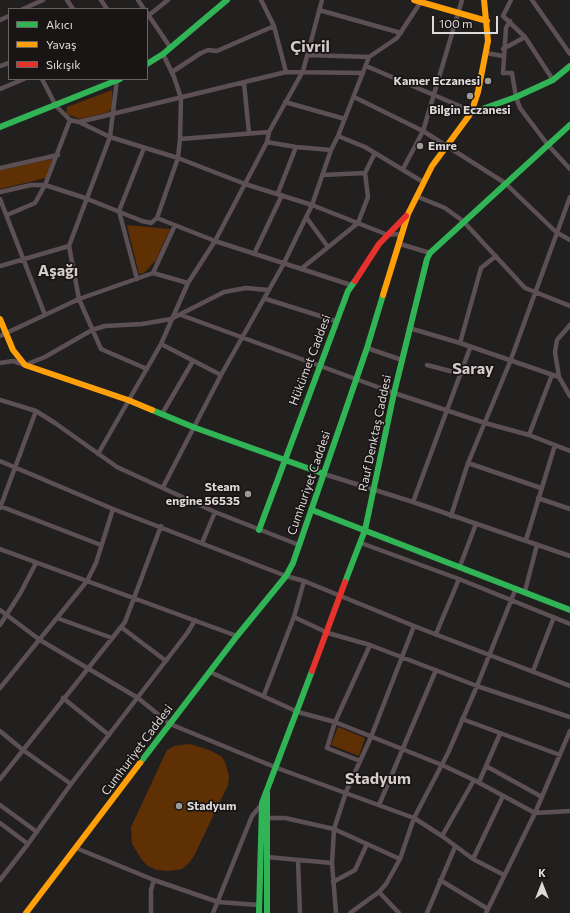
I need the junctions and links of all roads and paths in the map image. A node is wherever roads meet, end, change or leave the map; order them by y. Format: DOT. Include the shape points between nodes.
graph roads {
  1 [pos="43,0"];
  2 [pos="67,0"];
  3 [pos="168,0"];
  4 [pos="227,0"];
  5 [pos="260,0"];
  6 [pos="322,0"];
  7 [pos="414,0"];
  8 [pos="462,0"];
  9 [pos="484,0"];
  10 [pos="511,0"];
  11 [pos="532,0"];
  12 [pos="422,1"];
  13 [pos="25,8"];
  14 [pos="73,8"];
  15 [pos="319,10"];
  16 [pos="458,12"];
  17 [pos="148,14"];
  18 [pos="510,21"];
  19 [pos="487,22"];
  20 [pos="274,26"];
  21 [pos="401,33"];
  22 [pos="525,37"];
  23 [pos="170,47"];
  24 [pos="503,49"];
  25 [pos="163,54"];
  26 [pos="486,54"];
  27 [pos="570,54"];
  28 [pos="307,55"];
  29 [pos="503,56"];
  30 [pos="370,57"];
  31 [pos="148,63"];
  32 [pos="366,66"];
  33 [pos="570,66"];
  34 [pos="302,71"];
  35 [pos="172,72"];
  36 [pos="286,72"];
  37 [pos="363,73"];
  38 [pos="22,80"];
  39 [pos="43,80"];
  40 [pos="116,80"];
  41 [pos="118,80"];
  42 [pos="553,80"];
  43 [pos="244,82"];
  44 [pos="0,89"];
  45 [pos="434,94"];
  46 [pos="354,97"];
  47 [pos="516,97"];
  48 [pos="181,98"];
  49 [pos="285,102"];
  50 [pos="56,106"];
  51 [pos="471,112"];
  52 [pos="114,114"];
  53 [pos="345,119"];
  54 [pos="70,120"];
  55 [pos="80,122"];
  56 [pos="570,125"];
  57 [pos="0,127"];
  58 [pos="269,132"];
  59 [pos="423,132"];
  60 [pos="249,133"];
  61 [pos="338,136"];
  62 [pos="110,137"];
  63 [pos="180,140"];
  64 [pos="267,142"];
  65 [pos="446,145"];
  66 [pos="548,145"];
  67 [pos="296,147"];
  68 [pos="144,148"];
  69 [pos="331,150"];
  70 [pos="375,153"];
  71 [pos="58,155"];
  72 [pos="178,158"];
  73 [pos="0,168"];
  74 [pos="403,169"];
  75 [pos="570,169"];
  76 [pos="366,173"];
  77 [pos="322,175"];
  78 [pos="423,182"];
  79 [pos="505,183"];
  80 [pos="245,184"];
  81 [pos="45,185"];
  82 [pos="0,192"];
  83 [pos="280,194"];
  84 [pos="416,196"];
  85 [pos="570,197"];
  86 [pos="86,198"];
  87 [pos="0,199"];
  88 [pos="312,205"];
  89 [pos="119,212"];
  90 [pos="408,214"];
  91 [pos="7,215"];
  92 [pos="306,217"];
  93 [pos="157,218"];
  94 [pos="464,221"];
  95 [pos="358,222"];
  96 [pos="175,225"];
  97 [pos="556,232"];
  98 [pos="388,235"];
  99 [pos="570,240"];
  100 [pos="215,241"];
  101 [pos="401,241"];
  102 [pos="69,246"];
  103 [pos="328,247"];
  104 [pos="430,253"];
  105 [pos="254,254"];
  106 [pos="496,256"];
  107 [pos="24,259"];
  108 [pos="283,265"];
  109 [pos="0,266"];
  110 [pos="301,269"];
  111 [pos="153,273"];
  112 [pos="137,279"];
  113 [pos="188,283"];
  114 [pos="351,285"];
  115 [pos="268,290"];
  116 [pos="535,292"];
  117 [pos="79,299"];
  118 [pos="266,299"];
  119 [pos="570,306"];
  120 [pos="45,315"];
  121 [pos="181,315"];
  122 [pos="0,319"];
  123 [pos="171,319"];
  124 [pos="336,321"];
  125 [pos="569,327"];
  126 [pos="409,328"];
  127 [pos="92,330"];
  128 [pos="3,335"];
  129 [pos="242,338"];
  130 [pos="460,343"];
  131 [pos="161,344"];
  132 [pos="367,348"];
  133 [pos="470,348"];
  134 [pos="402,360"];
  135 [pos="193,361"];
  136 [pos="510,362"];
  137 [pos="0,363"];
  138 [pos="25,365"];
  139 [pos="427,365"];
  140 [pos="319,366"];
  141 [pos="147,369"];
  142 [pos="461,374"];
  143 [pos="221,375"];
  144 [pos="552,375"];
  145 [pos="559,377"];
  146 [pos="356,379"];
  147 [pos="394,393"];
  148 [pos="570,396"];
  149 [pos="0,400"];
  150 [pos="128,400"];
  151 [pos="448,410"];
  152 [pos="36,412"];
  153 [pos="162,414"];
  154 [pos="485,423"];
  155 [pos="193,427"];
  156 [pos="529,435"];
  157 [pos="555,444"];
  158 [pos="570,451"];
  159 [pos="98,454"];
  160 [pos="284,460"];
  161 [pos="0,461"];
  162 [pos="468,463"];
  163 [pos="14,466"];
  164 [pos="324,474"];
  165 [pos="163,487"];
  166 [pos="541,488"];
  167 [pos="373,491"];
  168 [pos="538,498"];
  169 [pos="413,502"];
  170 [pos="0,507"];
  171 [pos="113,509"];
  172 [pos="570,509"];
  173 [pos="312,510"];
  174 [pos="215,512"];
  175 [pos="451,516"];
  176 [pos="476,524"];
  177 [pos="161,526"];
  178 [pos="259,530"];
  179 [pos="365,530"];
  180 [pos="526,540"];
  181 [pos="202,543"];
  182 [pos="361,543"];
  183 [pos="101,545"];
  184 [pos="299,545"];
  185 [pos="538,545"];
  186 [pos="0,549"];
  187 [pos="570,556"];
  188 [pos="36,563"];
  189 [pos="460,566"];
  190 [pos="286,576"];
  191 [pos="459,579"];
  192 [pos="87,581"];
  193 [pos="304,581"];
  194 [pos="516,588"];
  195 [pos="525,591"];
  196 [pos="341,596"];
  197 [pos="135,598"];
  198 [pos="511,601"];
  199 [pos="0,610"];
  200 [pos="570,610"];
  201 [pos="7,616"];
  202 [pos="294,617"];
  203 [pos="554,617"];
  204 [pos="56,618"];
  205 [pos="195,620"];
  206 [pos="570,624"];
  207 [pos="0,625"];
  208 [pos="414,626"];
  209 [pos="121,627"];
  210 [pos="328,633"];
  211 [pos="436,634"];
  212 [pos="237,636"];
  213 [pos="112,638"];
  214 [pos="40,640"];
  215 [pos="370,645"];
  216 [pos="489,654"];
  217 [pos="402,658"];
  218 [pos="166,661"];
  219 [pos="87,669"];
  220 [pos="436,670"];
  221 [pos="533,671"];
  222 [pos="210,672"];
  223 [pos="477,686"];
  224 [pos="570,686"];
  225 [pos="0,688"];
  226 [pos="264,695"];
  227 [pos="63,698"];
  228 [pos="138,698"];
  229 [pos="298,712"];
  230 [pos="570,717"];
  231 [pos="462,719"];
  232 [pos="335,722"];
  233 [pos="170,724"];
  234 [pos="570,730"];
  235 [pos="0,731"];
  236 [pos="500,734"];
  237 [pos="109,735"];
  238 [pos="371,737"];
  239 [pos="23,750"];
  240 [pos="403,750"];
  241 [pos="560,755"];
  242 [pos="360,761"];
  243 [pos="442,765"];
  244 [pos="486,766"];
  245 [pos="277,768"];
  246 [pos="0,779"];
  247 [pos="477,781"];
  248 [pos="71,784"];
  249 [pos="346,792"];
  250 [pos="267,793"];
  251 [pos="503,796"];
  252 [pos="542,797"];
  253 [pos="262,803"];
  254 [pos="0,805"];
  255 [pos="379,805"];
  256 [pos="570,811"];
  257 [pos="535,813"];
  258 [pos="261,814"];
  259 [pos="268,818"];
  260 [pos="414,818"];
  261 [pos="0,823"];
  262 [pos="334,829"];
  263 [pos="37,832"];
  264 [pos="442,836"];
  265 [pos="28,844"];
  266 [pos="368,844"];
  267 [pos="455,846"];
  268 [pos="76,848"];
  269 [pos="267,857"];
  270 [pos="400,859"];
  271 [pos="473,859"];
  272 [pos="298,861"];
  273 [pos="332,863"];
  274 [pos="504,875"];
  275 [pos="0,880"];
  276 [pos="154,880"];
  277 [pos="440,880"];
  278 [pos="333,882"];
  279 [pos="379,892"];
  280 [pos="218,902"];
  281 [pos="259,905"];
  282 [pos="487,911"];
  283 [pos="26,913"];
  284 [pos="150,913"];
  285 [pos="213,913"];
  286 [pos="259,913"];
  287 [pos="266,913"];
  288 [pos="300,913"];
  289 [pos="336,913"];
  290 [pos="351,913"];
  291 [pos="399,913"];
  292 [pos="427,913"];
  1 -- 13 [label="street"];
  2 -- 14 [label="street"];
  3 -- 17 [label="street"];
  4 -- 23 [label="street"];
  5 -- 20 [label="street"];
  6 -- 15 [label="street"];
  7 -- 12 [label="street"];
  8 -- 16 [label="street"];
  9 -- 19 [label="street, Cumhuriyet Caddesi"];
  10 -- 18 [label="street" via="502,16"];
  11 -- 27 [label="street"];
  12 -- 16 [label="street"];
  12 -- 21 [label="street"];
  15 -- 21 [label="street"];
  15 -- 28 [label="street"];
  16 -- 19 [label="street"];
  16 -- 45 [label="street"];
  17 -- 23 [label="street"];
  18 -- 22 [label="street"];
  18 -- 24 [label="street" via="506,28"];
  19 -- 26 [label="street, Cumhuriyet Caddesi" via="489,35"];
  20 -- 35 [label="street" via="217,51 208,50 201,53"];
  20 -- 36 [label="street"];
  21 -- 30 [label="street"];
  22 -- 24 [label="street"];
  22 -- 42 [label="street"];
  23 -- 25 [label="street"];
  24 -- 29 [label="street"];
  25 -- 31 [label="street"];
  25 -- 35 [label="street"];
  26 -- 29 [label="street"];
  26 -- 51 [label="street, Cumhuriyet Caddesi"];
  28 -- 30 [label="street"];
  28 -- 34 [label="street"];
  29 -- 47 [label="street" via="504,73 512,73"];
  30 -- 32 [label="street"];
  32 -- 37 [label="street"];
  32 -- 45 [label="street"];
  33 -- 42 [label="street"];
  34 -- 36 [label="street"];
  34 -- 37 [label="street"];
  34 -- 49 [label="street"];
  35 -- 48 [label="street"];
  36 -- 43 [label="street"];
  37 -- 46 [label="street"];
  38 -- 44 [label="street"];
  39 -- 50 [label="street"];
  40 -- 50 [label="street"];
  41 -- 52 [label="street"];
  42 -- 47 [label="street"];
  43 -- 48 [label="street"];
  43 -- 60 [label="street"];
  45 -- 51 [label="street"];
  45 -- 59 [label="street"];
  46 -- 53 [label="street"];
  46 -- 59 [label="street"];
  47 -- 51 [label="street"];
  47 -- 66 [label="street" via="520,108"];
  48 -- 52 [label="street"];
  48 -- 63 [label="street"];
  49 -- 53 [label="street"];
  49 -- 58 [label="street"];
  50 -- 54 [label="street"];
  50 -- 57 [label="street"];
  51 -- 65 [label="street, Cumhuriyet Caddesi"];
  52 -- 55 [label="street"];
  52 -- 62 [label="street"];
  53 -- 61 [label="street"];
  54 -- 55 [label="street"];
  54 -- 71 [label="street"];
  55 -- 62 [label="street"];
  56 -- 66 [label="street, Rauf Denktaş Caddesi"];
  58 -- 60 [label="street"];
  58 -- 64 [label="street"];
  59 -- 65 [label="street"];
  59 -- 74 [label="street"];
  60 -- 63 [label="street"];
  61 -- 69 [label="street"];
  61 -- 70 [label="street"];
  62 -- 68 [label="street"];
  62 -- 86 [label="street"];
  63 -- 72 [label="street"];
  64 -- 67 [label="street"];
  64 -- 80 [label="street"];
  65 -- 78 [label="street, Cumhuriyet Caddesi"];
  65 -- 79 [label="street"];
  66 -- 75 [label="street"];
  66 -- 79 [label="street, Rauf Denktaş Caddesi"];
  67 -- 69 [label="street"];
  67 -- 83 [label="street"];
  68 -- 72 [label="street"];
  68 -- 89 [label="street"];
  69 -- 77 [label="street"];
  70 -- 74 [label="street"];
  70 -- 76 [label="street"];
  71 -- 73 [label="street"];
  71 -- 81 [label="street"];
  72 -- 80 [label="street"];
  72 -- 93 [label="street"];
  74 -- 78 [label="street"];
  76 -- 77 [label="street"];
  76 -- 95 [label="street" via="368,197"];
  77 -- 88 [label="street"];
  78 -- 84 [label="street, Cumhuriyet Caddesi"];
  79 -- 94 [label="street, Rauf Denktaş Caddesi"];
  79 -- 97 [label="street"];
  80 -- 83 [label="street"];
  80 -- 100 [label="street"];
  81 -- 82 [label="street" via="31,185"];
  81 -- 86 [label="street"];
  81 -- 91 [label="street" via="35,203"];
  83 -- 88 [label="street"];
  83 -- 105 [label="street"];
  84 -- 90 [label="street, Cumhuriyet Caddesi"];
  84 -- 94 [label="street" via="445,208"];
  85 -- 97 [label="street"];
  86 -- 89 [label="street"];
  86 -- 102 [label="street"];
  87 -- 91 [label="street"];
  88 -- 92 [label="street"];
  88 -- 95 [label="street"];
  89 -- 93 [label="street" via="151,222"];
  89 -- 112 [label="street"];
  90 -- 98 [label="street, Hükümet Caddesi"];
  90 -- 101 [label="street, Cumhuriyet Caddesi"];
  91 -- 107 [label="street"];
  92 -- 103 [label="street"];
  92 -- 108 [label="street"];
  93 -- 96 [label="street"];
  94 -- 104 [label="street, Rauf Denktaş Caddesi"];
  94 -- 106 [label="street"];
  95 -- 98 [label="street"];
  95 -- 103 [label="street"];
  96 -- 100 [label="street"];
  96 -- 111 [label="street"];
  97 -- 99 [label="street"];
  97 -- 116 [label="street"];
  98 -- 101 [label="street" via="394,233"];
  98 -- 114 [label="street, Hükümet Caddesi" via="369,257"];
  100 -- 105 [label="street"];
  100 -- 113 [label="street"];
  101 -- 104 [label="street"];
  101 -- 132 [label="street, Cumhuriyet Caddesi"];
  102 -- 107 [label="street"];
  102 -- 117 [label="street"];
  103 -- 110 [label="street"];
  104 -- 126 [label="street, Rauf Denktaş Caddesi" via="424,265"];
  105 -- 108 [label="street"];
  106 -- 116 [label="street" via="525,288"];
  106 -- 130 [label="street" via="481,268"];
  107 -- 109 [label="street"];
  107 -- 120 [label="street"];
  108 -- 110 [label="street"];
  108 -- 115 [label="street"];
  110 -- 114 [label="street"];
  111 -- 112 [label="street"];
  111 -- 113 [label="street"];
  112 -- 117 [label="street"];
  113 -- 123 [label="street"];
  114 -- 124 [label="street, Hükümet Caddesi"];
  115 -- 118 [label="street"];
  115 -- 121 [label="street" via="246,288 224,292"];
  116 -- 119 [label="street"];
  116 -- 136 [label="street"];
  117 -- 120 [label="street"];
  117 -- 127 [label="street"];
  118 -- 124 [label="street"];
  118 -- 129 [label="street"];
  120 -- 128 [label="street"];
  121 -- 123 [label="street"];
  121 -- 129 [label="street"];
  122 -- 128 [label="street"];
  123 -- 127 [label="street" via="105,326"];
  123 -- 131 [label="street"];
  124 -- 140 [label="street, Hükümet Caddesi"];
  125 -- 145 [label="street" via="560,335 555,346"];
  126 -- 130 [label="street"];
  126 -- 134 [label="street, Rauf Denktaş Caddesi"];
  127 -- 138 [label="street" via="45,357"];
  127 -- 141 [label="street" via="101,348"];
  128 -- 138 [label="street"];
  129 -- 140 [label="street"];
  129 -- 143 [label="street"];
  130 -- 133 [label="street"];
  131 -- 135 [label="street"];
  131 -- 141 [label="street"];
  132 -- 134 [label="street"];
  132 -- 146 [label="street, Cumhuriyet Caddesi"];
  133 -- 136 [label="street"];
  133 -- 142 [label="street"];
  134 -- 147 [label="street, Rauf Denktaş Caddesi"];
  135 -- 143 [label="street"];
  135 -- 153 [label="street"];
  136 -- 144 [label="street"];
  136 -- 154 [label="street"];
  137 -- 138 [label="street" via="13,361"];
  138 -- 150 [label="street"];
  139 -- 142 [label="street"];
  140 -- 146 [label="street"];
  140 -- 160 [label="street, Hükümet Caddesi"];
  141 -- 150 [label="street"];
  142 -- 151 [label="street"];
  143 -- 155 [label="street"];
  144 -- 145 [label="street"];
  144 -- 156 [label="street"];
  145 -- 148 [label="street"];
  146 -- 147 [label="street"];
  146 -- 164 [label="street, Cumhuriyet Caddesi"];
  147 -- 151 [label="street"];
  147 -- 167 [label="street, Rauf Denktaş Caddesi"];
  149 -- 152 [label="street"];
  150 -- 153 [label="street"];
  150 -- 159 [label="street"];
  151 -- 154 [label="street"];
  151 -- 169 [label="street"];
  152 -- 159 [label="street"];
  152 -- 163 [label="street"];
  153 -- 155 [label="street"];
  154 -- 156 [label="street"];
  154 -- 162 [label="street"];
  155 -- 160 [label="street"];
  155 -- 165 [label="street"];
  156 -- 157 [label="street"];
  157 -- 158 [label="street"];
  157 -- 166 [label="street"];
  159 -- 165 [label="street" via="117,467"];
  160 -- 164 [label="street"];
  160 -- 178 [label="street, Hükümet Caddesi"];
  161 -- 163 [label="street"];
  162 -- 166 [label="street"];
  162 -- 175 [label="street"];
  163 -- 170 [label="street"];
  163 -- 171 [label="street"];
  164 -- 167 [label="street"];
  164 -- 173 [label="street, Cumhuriyet Caddesi"];
  165 -- 174 [label="street"];
  166 -- 168 [label="street"];
  167 -- 169 [label="street"];
  167 -- 179 [label="street, Rauf Denktaş Caddesi"];
  168 -- 172 [label="street"];
  168 -- 180 [label="street"];
  169 -- 175 [label="street"];
  170 -- 183 [label="street"];
  171 -- 177 [label="street"];
  171 -- 183 [label="street"];
  173 -- 179 [label="street"];
  173 -- 184 [label="street, Cumhuriyet Caddesi"];
  174 -- 178 [label="street"];
  174 -- 181 [label="street"];
  175 -- 176 [label="street"];
  176 -- 180 [label="street"];
  176 -- 189 [label="street"];
  177 -- 181 [label="street"];
  177 -- 197 [label="street"];
  178 -- 184 [label="street"];
  179 -- 182 [label="street, Rauf Denktaş Caddesi"];
  179 -- 189 [label="street"];
  180 -- 185 [label="street"];
  181 -- 190 [label="street"];
  182 -- 191 [label="street"];
  182 -- 196 [label="street, Rauf Denktaş Caddesi"];
  183 -- 192 [label="street"];
  184 -- 190 [label="street, Cumhuriyet Caddesi"];
  185 -- 187 [label="street"];
  185 -- 195 [label="street"];
  186 -- 188 [label="street"];
  188 -- 192 [label="street"];
  188 -- 201 [label="street"];
  189 -- 194 [label="street"];
  190 -- 193 [label="street"];
  190 -- 212 [label="street, Cumhuriyet Caddesi"];
  191 -- 198 [label="street"];
  191 -- 211 [label="street"];
  192 -- 197 [label="street"];
  192 -- 204 [label="street"];
  193 -- 196 [label="street"];
  193 -- 202 [label="street"];
  194 -- 195 [label="street"];
  194 -- 198 [label="street"];
  195 -- 200 [label="street"];
  196 -- 208 [label="street"];
  196 -- 210 [label="street, Rauf Denktaş Caddesi"];
  197 -- 205 [label="street"];
  197 -- 209 [label="street"];
  198 -- 203 [label="street"];
  198 -- 216 [label="street"];
  199 -- 201 [label="street"];
  201 -- 207 [label="street"];
  201 -- 214 [label="street"];
  202 -- 210 [label="street"];
  202 -- 226 [label="street"];
  203 -- 206 [label="street"];
  203 -- 221 [label="street"];
  204 -- 213 [label="street"];
  204 -- 214 [label="street"];
  205 -- 212 [label="street"];
  205 -- 218 [label="street"];
  208 -- 211 [label="street"];
  208 -- 217 [label="street"];
  209 -- 213 [label="street"];
  209 -- 218 [label="street"];
  210 -- 215 [label="street"];
  210 -- 229 [label="street, Rauf Denktaş Caddesi"];
  211 -- 216 [label="street"];
  212 -- 222 [label="street, Cumhuriyet Caddesi"];
  213 -- 219 [label="street"];
  214 -- 219 [label="street"];
  214 -- 225 [label="street"];
  215 -- 217 [label="street"];
  215 -- 232 [label="street"];
  216 -- 221 [label="street"];
  216 -- 223 [label="street"];
  217 -- 220 [label="street"];
  217 -- 238 [label="street"];
  218 -- 228 [label="street"];
  219 -- 227 [label="street"];
  219 -- 228 [label="street"];
  220 -- 223 [label="street"];
  220 -- 240 [label="street"];
  221 -- 224 [label="street"];
  222 -- 226 [label="street"];
  222 -- 233 [label="street, Cumhuriyet Caddesi"];
  223 -- 230 [label="street"];
  223 -- 231 [label="street"];
  226 -- 229 [label="street"];
  227 -- 237 [label="street"];
  227 -- 239 [label="street"];
  228 -- 233 [label="street"];
  228 -- 237 [label="street"];
  229 -- 232 [label="street"];
  229 -- 245 [label="street, Rauf Denktaş Caddesi"];
  231 -- 236 [label="street"];
  231 -- 243 [label="street"];
  232 -- 238 [label="street"];
  232 -- 242 [label="street" via="327,748"];
  233 -- 245 [label="street"];
  233 -- 268 [label="street, Cumhuriyet Caddesi"];
  234 -- 241 [label="street"];
  235 -- 239 [label="street"];
  236 -- 241 [label="street"];
  236 -- 244 [label="street"];
  237 -- 248 [label="street"];
  238 -- 240 [label="street"];
  238 -- 242 [label="street"];
  239 -- 246 [label="street"];
  239 -- 248 [label="street"];
  240 -- 243 [label="street"];
  240 -- 255 [label="street"];
  241 -- 252 [label="street"];
  242 -- 249 [label="street"];
  243 -- 247 [label="street"];
  243 -- 260 [label="street"];
  244 -- 247 [label="street"];
  244 -- 252 [label="street"];
  245 -- 249 [label="street"];
  245 -- 250 [label="street, Rauf Denktaş Caddesi"];
  247 -- 251 [label="street"];
  247 -- 264 [label="street"];
  248 -- 263 [label="street"];
  249 -- 255 [label="street"];
  249 -- 262 [label="street"];
  250 -- 253 [label="street, Rauf Denktaş Caddesi"];
  250 -- 259 [label="street, Rauf Denktaş Caddesi"];
  251 -- 257 [label="street"];
  251 -- 271 [label="street"];
  252 -- 257 [label="street"];
  253 -- 258 [label="street, Rauf Denktaş Caddesi"];
  253 -- 280 [label="street" via="252,816"];
  254 -- 263 [label="street"];
  255 -- 260 [label="street"];
  256 -- 257 [label="street"];
  257 -- 274 [label="street"];
  258 -- 259 [label="street"];
  258 -- 281 [label="street, Rauf Denktaş Caddesi"];
  259 -- 262 [label="street" via="285,818"];
  259 -- 269 [label="street, Rauf Denktaş Caddesi"];
  260 -- 264 [label="street"];
  260 -- 270 [label="street"];
  261 -- 265 [label="street"];
  262 -- 266 [label="street"];
  262 -- 273 [label="street"];
  263 -- 265 [label="street"];
  264 -- 267 [label="street"];
  265 -- 275 [label="street"];
  266 -- 270 [label="street"];
  266 -- 278 [label="street" via="355,870"];
  267 -- 271 [label="street"];
  267 -- 277 [label="street"];
  268 -- 276 [label="street"];
  268 -- 283 [label="street, Cumhuriyet Caddesi"];
  269 -- 272 [label="street"];
  269 -- 287 [label="street, Rauf Denktaş Caddesi"];
  270 -- 279 [label="street"];
  271 -- 274 [label="street"];
  272 -- 273 [label="street"];
  272 -- 288 [label="street"];
  273 -- 278 [label="street"];
  274 -- 282 [label="street"];
  276 -- 280 [label="street"];
  276 -- 284 [label="street"];
  277 -- 282 [label="street"];
  277 -- 292 [label="street"];
  278 -- 289 [label="street"];
  279 -- 290 [label="street"];
  279 -- 291 [label="street"];
  280 -- 281 [label="street"];
  280 -- 285 [label="street"];
  281 -- 286 [label="street, Rauf Denktaş Caddesi"];
}
